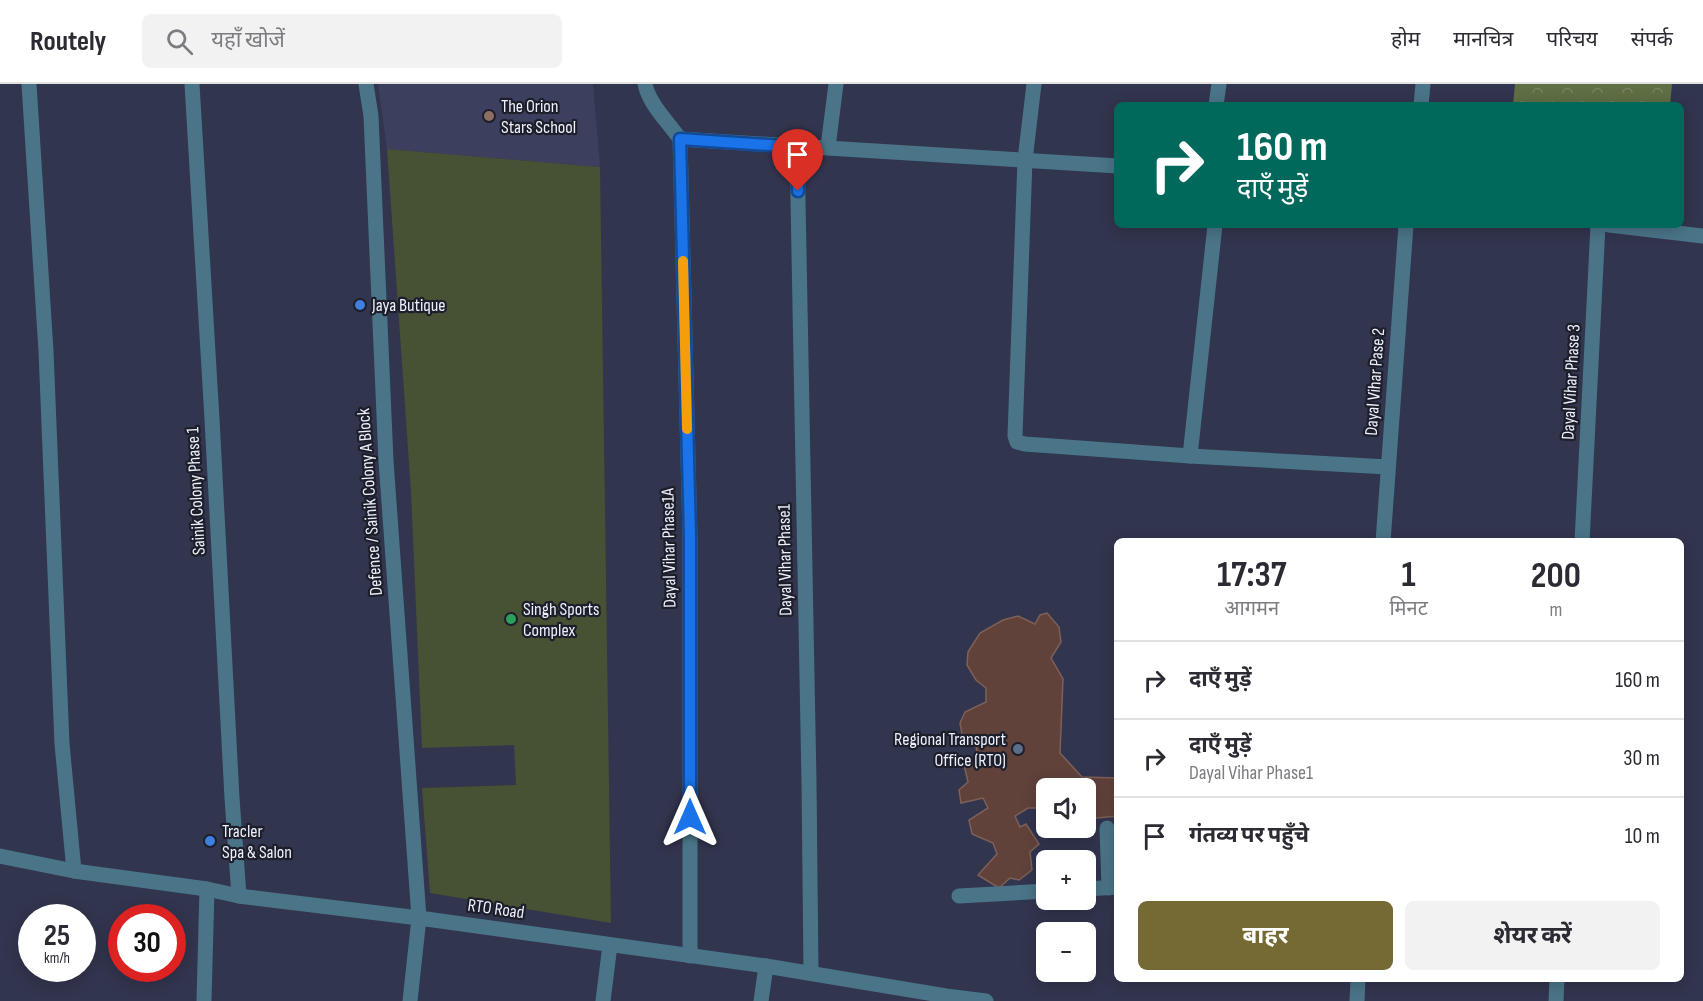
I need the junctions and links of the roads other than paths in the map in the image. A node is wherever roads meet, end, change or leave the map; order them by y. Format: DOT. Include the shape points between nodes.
graph roads {
  1 [pos="29,84"];
  2 [pos="192,84"];
  3 [pos="366,84"];
  4 [pos="645,84"];
  5 [pos="836,84"];
  6 [pos="1034,84"];
  7 [pos="1219,84"];
  8 [pos="1423,84"];
  9 [pos="1216,102"];
  10 [pos="1421,102"];
  11 [pos="680,139"];
  12 [pos="797,147"];
  13 [pos="828,147"];
  14 [pos="1025,159"];
  15 [pos="1114,166"];
  16 [pos="1215,228"];
  17 [pos="1406,228"];
  18 [pos="1598,228"];
  19 [pos="1635,228"];
  20 [pos="1703,236"];
  21 [pos="1190,456"];
  22 [pos="1388,467"];
  23 [pos="1383,538"];
  24 [pos="1582,538"];
  25 [pos="1107,828"];
  26 [pos="0,856"];
  27 [pos="74,871"];
  28 [pos="1113,887"];
  29 [pos="1096,888"];
  30 [pos="207,889"];
  31 [pos="1036,892"];
  32 [pos="239,896"];
  33 [pos="959,897"];
  34 [pos="419,918"];
  35 [pos="610,945"];
  36 [pos="690,956"];
  37 [pos="766,966"];
  38 [pos="811,973"];
  39 [pos="1358,982"];
  40 [pos="1557,982"];
  41 [pos="945,999"];
  42 [pos="204,1001"];
  43 [pos="410,1001"];
  44 [pos="603,1001"];
  45 [pos="761,1001"];
  46 [pos="986,1001"];
  47 [pos="1357,1001"];
  48 [pos="1556,1001"];
  1 -- 27 [label="street" via="46,351 62,744"];
  2 -- 32 [label="street, Sainik Colony Phase 1"];
  3 -- 34 [label="street, Defence / Sainik Colony A Block" via="371,116 386,461"];
  4 -- 11 [label="street" via="651,100"];
  5 -- 13 [label="street"];
  6 -- 14 [label="street"];
  7 -- 9 [label="street"];
  8 -- 10 [label="street"];
  11 -- 12 [label="street"];
  11 -- 36 [label="street, Dayal Vihar Phase1A" via="690,537"];
  12 -- 13 [label="street"];
  12 -- 38 [label="street, Dayal Vihar Phase1"];
  13 -- 14 [label="street"];
  14 -- 15 [label="street"];
  14 -- 21 [label="street" via="1017,442"];
  16 -- 21 [label="street"];
  17 -- 22 [label="street, Dayal Vihar Pase 2"];
  18 -- 24 [label="street, Dayal Vihar Phase 3"];
  19 -- 20 [label="street"];
  21 -- 22 [label="street"];
  22 -- 23 [label="street, Dayal Vihar Pase 2"];
  25 -- 28 [label="street"];
  26 -- 27 [label="street, RTO Road"];
  27 -- 30 [label="street, RTO Road"];
  28 -- 29 [label="street"];
  30 -- 32 [label="street, RTO Road"];
  30 -- 42 [label="street"];
  31 -- 33 [label="street"];
  32 -- 34 [label="street, RTO Road"];
  34 -- 35 [label="street, RTO Road"];
  34 -- 43 [label="street, Defence / Sainik Colony A Block"];
  35 -- 36 [label="street, RTO Road"];
  35 -- 44 [label="street"];
  36 -- 37 [label="street, RTO Road"];
  37 -- 38 [label="street, RTO Road"];
  37 -- 45 [label="street"];
  38 -- 41 [label="street, RTO Road"];
  39 -- 47 [label="street"];
  40 -- 48 [label="street"];
  41 -- 46 [label="street, RTO Road"];
}
